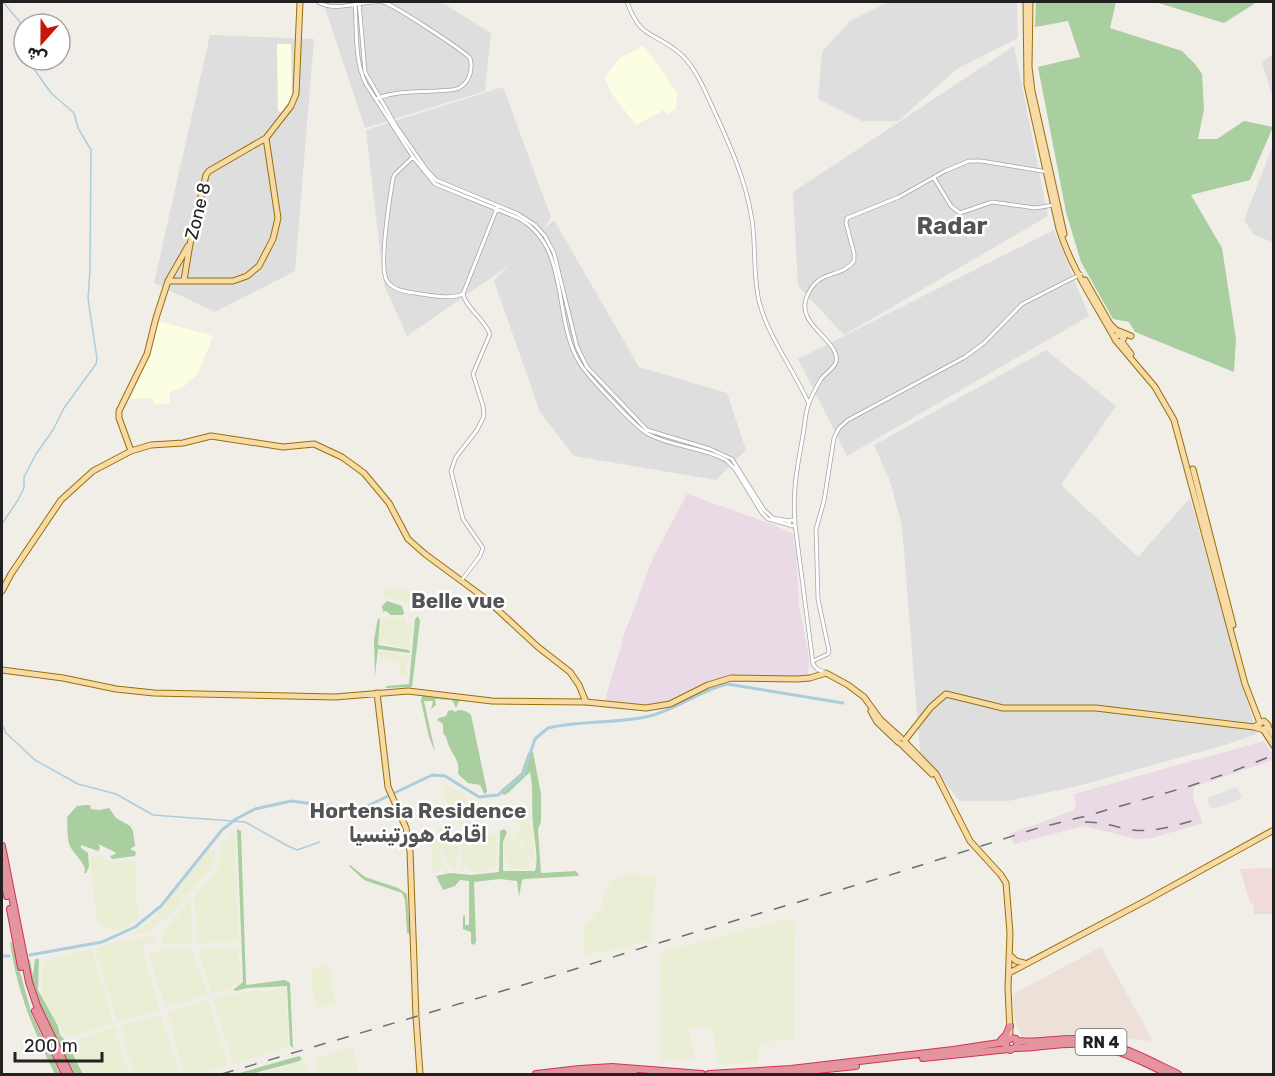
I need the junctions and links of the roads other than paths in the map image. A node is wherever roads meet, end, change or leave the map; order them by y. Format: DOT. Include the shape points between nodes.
graph roads {
  1 [pos="300,2"];
  2 [pos="318,2"];
  3 [pos="357,2"];
  4 [pos="627,2"];
  5 [pos="1028,2"];
  6 [pos="377,98"];
  7 [pos="266,138"];
  8 [pos="414,155"];
  9 [pos="1047,172"];
  10 [pos="934,178"];
  11 [pos="1055,205"];
  12 [pos="497,208"];
  13 [pos="190,241"];
  14 [pos="1080,274"];
  15 [pos="184,280"];
  16 [pos="168,281"];
  17 [pos="463,294"];
  18 [pos="1113,328"];
  19 [pos="1131,336"];
  20 [pos="1118,339"];
  21 [pos="809,404"];
  22 [pos="131,451"];
  23 [pos="792,523"];
  24 [pos="461,581"];
  25 [pos="2,591"];
  26 [pos="813,661"];
  27 [pos="2,670"];
  28 [pos="826,673"];
  29 [pos="377,693"];
  30 [pos="586,702"];
  31 [pos="1265,724"];
  32 [pos="1274,736"];
  33 [pos="903,740"];
  34 [pos="1274,746"];
  35 [pos="1274,830"];
  36 [pos="2,846"];
  37 [pos="2,867"];
  38 [pos="1010,938"];
  39 [pos="1012,957"];
  40 [pos="1022,965"];
  41 [pos="1010,971"];
  42 [pos="1011,982"];
  43 [pos="1010,1026"];
  44 [pos="1017,1043"];
  45 [pos="1008,1044"];
  46 [pos="986,1045"];
  47 [pos="65,1074"];
  48 [pos="70,1074"];
  49 [pos="420,1074"];
  50 [pos="536,1074"];
  51 [pos="576,1074"];
  52 [pos="589,1074"];
  53 [pos="634,1074"];
  54 [pos="702,1074"];
  55 [pos="709,1074"];
  56 [pos="778,1074"];
  57 [pos="1167,1074"];
  58 [pos="1178,1074"];
  1 -- 7 [label="main road" via="296,97"];
  2 -- 3 [label="street" via="327,7"];
  3 -- 6 [label="street" via="362,75"];
  3 -- 6 [label="street" via="385,3 471,60 469,76 460,87"];
  4 -- 21 [label="street" via="643,30 686,60 710,102 745,188 753,223 761,307"];
  5 -- 9 [label="main road" via="1027,85"];
  6 -- 8 [label="street"];
  6 -- 8 [label="street"];
  7 -- 13 [label="main road, Zone 8" via="208,173"];
  7 -- 15 [label="main road" via="278,218 262,261 252,272 233,281"];
  8 -- 12 [label="street" via="423,171 439,186"];
  8 -- 17 [label="street" via="393,178 385,277 403,292"];
  9 -- 10 [label="street" via="974,160"];
  9 -- 11 [label="main road"];
  10 -- 11 [label="street" via="951,206 960,213 992,202 1035,208"];
  10 -- 21 [label="street" via="846,219 854,261 818,280 805,304 807,316 836,360"];
  11 -- 14 [label="main road" via="1064,246"];
  12 -- 17 [label="street"];
  12 -- 23 [label="street" via="518,214 535,225 550,244 582,363 645,428 732,459 764,510"];
  13 -- 15 [label="main road, Zone 8"];
  13 -- 16 [label="main road"];
  14 -- 18 [label="main road"];
  14 -- 20 [label="main road"];
  14 -- 26 [label="street" via="1022,304 965,357 839,428 816,529 818,599 829,651"];
  15 -- 16 [label="main road"];
  16 -- 22 [label="main road" via="145,360 120,409 119,418"];
  17 -- 24 [label="street" via="490,334 473,374 484,416 451,469 463,519 483,550"];
  18 -- 19 [label="main road"];
  18 -- 20 [label="main road"];
  20 -- 31 [label="main road" via="1158,385 1176,419 1248,686"];
  21 -- 23 [label="street"];
  22 -- 24 [label="main road" via="211,436 283,447 318,445 364,473 389,503 408,539"];
  22 -- 25 [label="main road" via="93,471 61,500"];
  23 -- 26 [label="street"];
  24 -- 30 [label="main road" via="570,672"];
  26 -- 28 [label="street" via="817,669"];
  27 -- 29 [label="main road" via="161,693 335,697"];
  28 -- 30 [label="main road" via="797,679 731,678 658,707"];
  28 -- 33 [label="main road" via="868,701 880,719"];
  29 -- 30 [label="main road" via="414,692 492,701"];
  29 -- 49 [label="main road" via="388,787 406,828 410,851"];
  31 -- 32 [label="main road"];
  31 -- 33 [label="main road" via="1096,708 1003,708 946,694"];
  31 -- 34 [label="main road"];
  33 -- 38 [label="main road" via="936,774 970,840 1006,883"];
  35 -- 40 [label="main road"];
  36 -- 48 [label="highway" via="28,982"];
  37 -- 47 [label="highway" via="24,979"];
  38 -- 39 [label="main road"];
  38 -- 41 [label="main road"];
  39 -- 40 [label="main road"];
  39 -- 41 [label="main road"];
  40 -- 41 [label="main road"];
  40 -- 42 [label="main road"];
  41 -- 42 [label="main road"];
  41 -- 43 [label="main road"];
  42 -- 44 [label="main road" via="1011,1016"];
  43 -- 45 [label="main road"];
  43 -- 46 [label="highway" via="1004,1038"];
  44 -- 45 [label="highway" via="1011,1038"];
  44 -- 45 [label="highway" via="1014,1050"];
  44 -- 57 [label="highway, RN 4" via="1097,1045"];
  44 -- 58 [label="highway, RN 4" via="1066,1038 1098,1042 1127,1050"];
  45 -- 46 [label="highway"];
  45 -- 56 [label="highway"];
  46 -- 55 [label="highway" via="791,1069"];
  50 -- 54 [label="highway" via="612,1067"];
  51 -- 52 [label="highway"];
  52 -- 53 [label="highway"];
}
